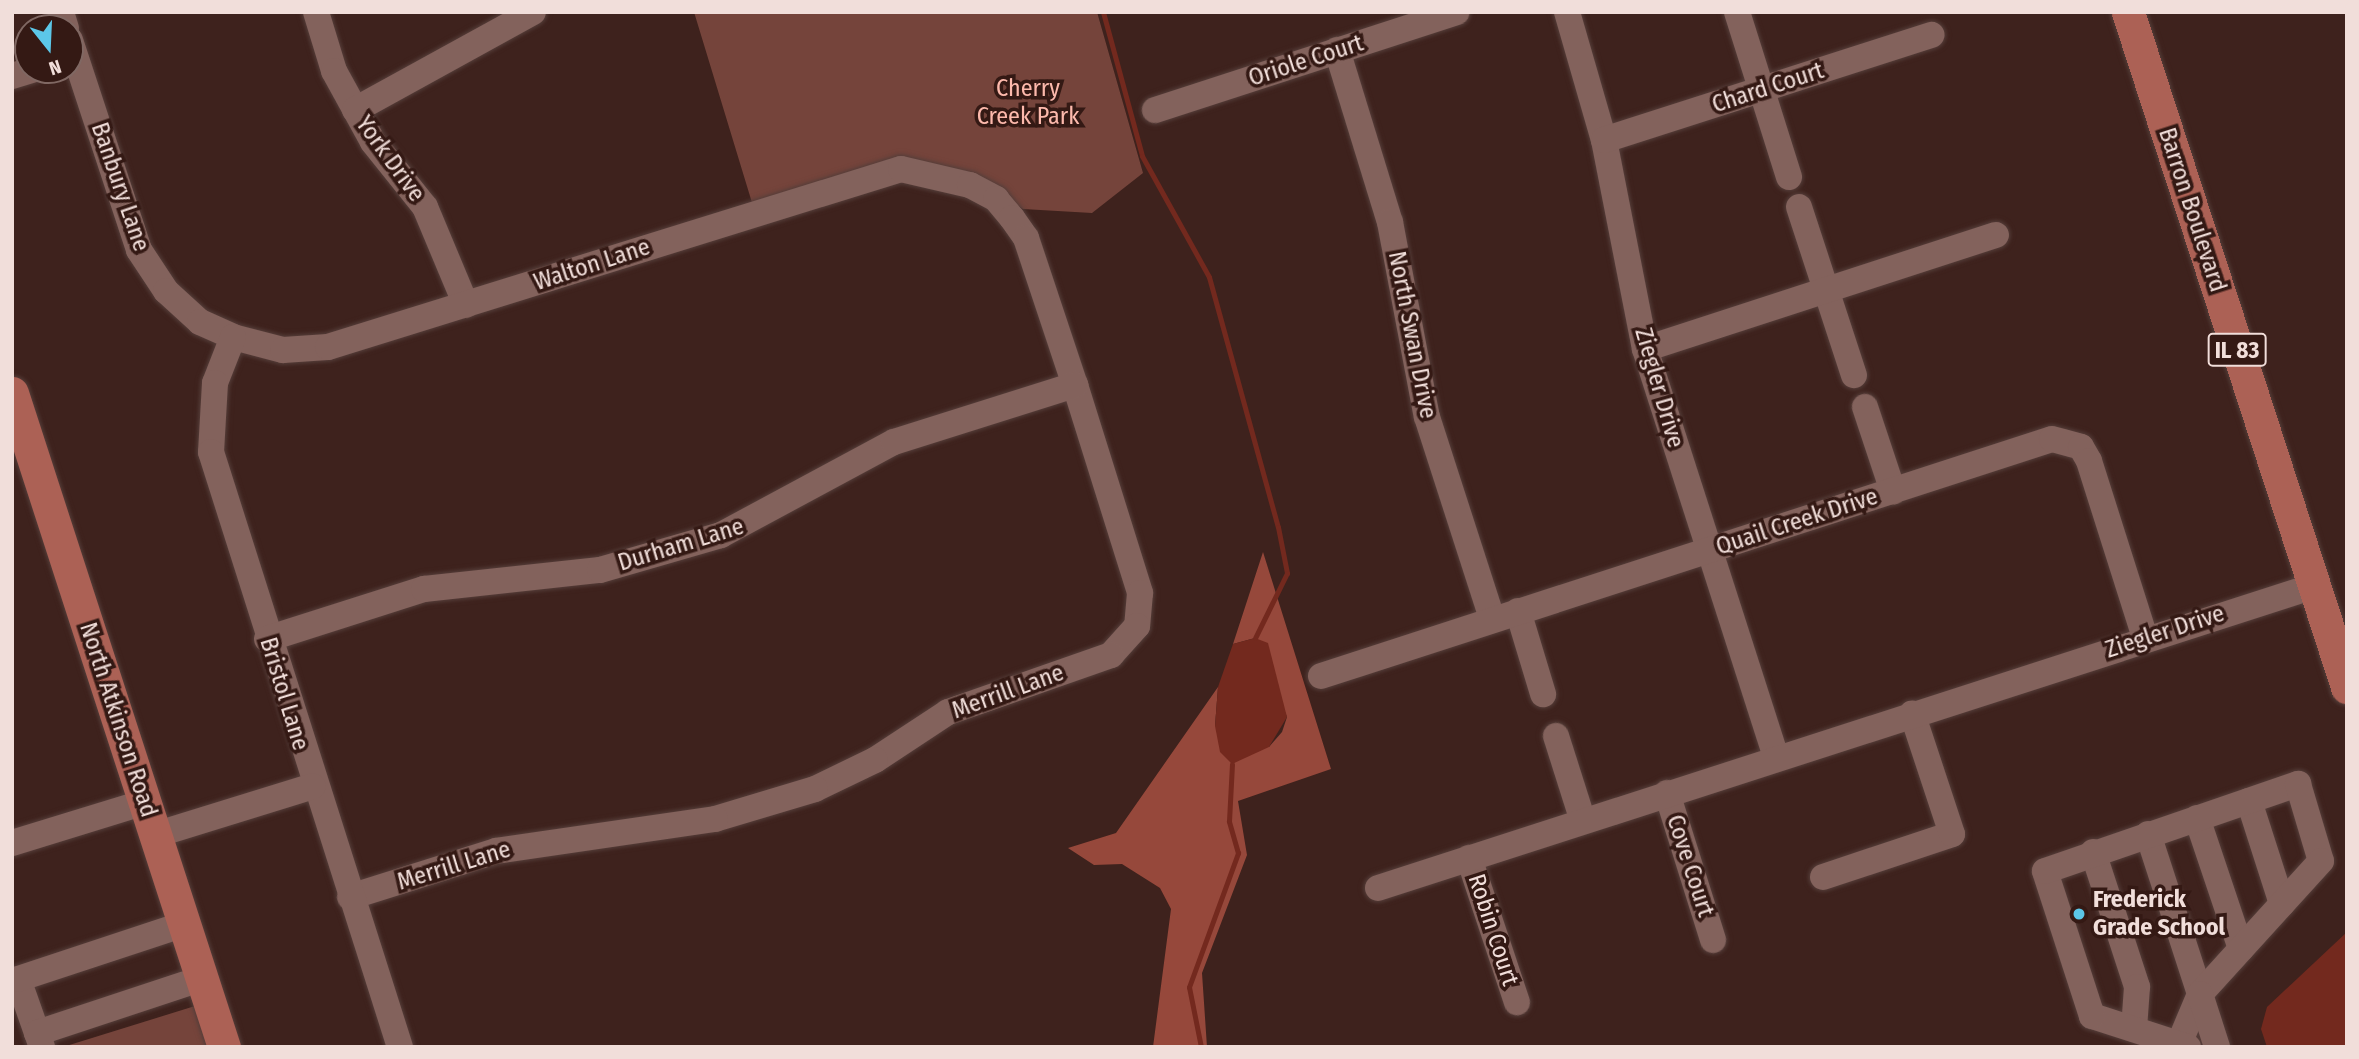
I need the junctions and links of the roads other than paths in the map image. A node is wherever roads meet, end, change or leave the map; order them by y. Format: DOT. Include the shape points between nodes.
graph roads {
  1 [pos="316,12"];
  2 [pos="533,12"];
  3 [pos="1456,12"];
  4 [pos="1567,12"];
  5 [pos="1737,12"];
  6 [pos="2128,12"];
  7 [pos="1932,35"];
  8 [pos="1337,50"];
  9 [pos="83,84"];
  10 [pos="1761,90"];
  11 [pos="355,110"];
  12 [pos="1155,110"];
  13 [pos="1604,141"];
  14 [pos="951,177"];
  15 [pos="1789,177"];
  16 [pos="1799,207"];
  17 [pos="1996,235"];
  18 [pos="1825,291"];
  19 [pos="466,305"];
  20 [pos="233,337"];
  21 [pos="1645,349"];
  22 [pos="1854,375"];
  23 [pos="1075,385"];
  24 [pos="12,393"];
  25 [pos="1865,407"];
  26 [pos="1893,491"];
  27 [pos="1707,551"];
  28 [pos="2314,586"];
  29 [pos="1518,611"];
  30 [pos="1492,618"];
  31 [pos="2145,638"];
  32 [pos="267,639"];
  33 [pos="1321,676"];
  34 [pos="2347,687"];
  35 [pos="1543,694"];
  36 [pos="1912,713"];
  37 [pos="1556,736"];
  38 [pos="1776,757"];
  39 [pos="313,786"];
  40 [pos="1667,793"];
  41 [pos="2249,800"];
  42 [pos="145,802"];
  43 [pos="2197,818"];
  44 [pos="1583,821"];
  45 [pos="2148,834"];
  46 [pos="155,835"];
  47 [pos="12,843"];
  48 [pos="2094,852"];
  49 [pos="1469,858"];
  50 [pos="1823,877"];
  51 [pos="1378,888"];
  52 [pos="350,897"];
  53 [pos="2282,904"];
  54 [pos="184,924"];
  55 [pos="1713,940"];
  56 [pos="2241,949"];
  57 [pos="185,984"];
  58 [pos="2200,994"];
  59 [pos="1517,1002"];
  60 [pos="2134,1029"];
  61 [pos="40,1040"];
  62 [pos="2183,1045"];
  63 [pos="224,1047"];
  64 [pos="400,1047"];
  65 [pos="2217,1047"];
  1 -- 11 [label="street, York Drive"];
  2 -- 11 [label="street"];
  3 -- 8 [label="street, Oriole Court"];
  4 -- 13 [label="street, Ziegler Drive"];
  5 -- 10 [label="street"];
  6 -- 28 [label="main road, Barron Boulevard / IL 83"];
  7 -- 10 [label="street, Chard Court"];
  8 -- 12 [label="street, Oriole Court"];
  8 -- 30 [label="street, North Swan Drive" via="1390,222 1427,417"];
  9 -- 20 [label="street, Banbury Lane" via="139,250 166,291 200,322"];
  10 -- 13 [label="street, Chard Court"];
  10 -- 15 [label="street"];
  11 -- 19 [label="street, York Drive" via="425,207"];
  13 -- 21 [label="street, Ziegler Drive"];
  14 -- 19 [label="street, Walton Lane" via="901,169 870,176"];
  14 -- 23 [label="street, Merrill Lane" via="996,199 1026,238"];
  16 -- 18 [label="street"];
  17 -- 18 [label="street"];
  18 -- 21 [label="street"];
  18 -- 22 [label="street"];
  19 -- 20 [label="street, Walton Lane" via="328,348 283,350"];
  20 -- 32 [label="street, Bristol Lane" via="215,383 211,452"];
  21 -- 27 [label="street, Ziegler Drive"];
  23 -- 32 [label="street, Durham Lane" via="894,442 721,535 600,570 424,589"];
  23 -- 52 [label="street, Merrill Lane" via="1140,593 1137,626 1111,655 948,712 875,760 815,789 715,819 496,851"];
  24 -- 42 [label="main road, North Atkinson Road"];
  25 -- 26 [label="street"];
  26 -- 27 [label="street, Quail Creek Drive"];
  26 -- 31 [label="street, Quail Creek Drive" via="2052,439 2081,447"];
  27 -- 29 [label="street, Quail Creek Drive"];
  27 -- 38 [label="street, Ziegler Drive"];
  28 -- 31 [label="street, Ziegler Drive"];
  28 -- 34 [label="main road, Barron Boulevard / IL 83"];
  29 -- 30 [label="street, Quail Creek Drive"];
  29 -- 35 [label="street"];
  30 -- 33 [label="street, Quail Creek Drive"];
  31 -- 36 [label="street, Ziegler Drive"];
  32 -- 39 [label="street, Bristol Lane"];
  36 -- 38 [label="street, Ziegler Drive"];
  36 -- 50 [label="street" via="1952,834"];
  37 -- 44 [label="street"];
  38 -- 40 [label="street, Ziegler Drive"];
  39 -- 46 [label="street"];
  39 -- 52 [label="street, Bristol Lane"];
  40 -- 44 [label="street, Ziegler Drive"];
  40 -- 55 [label="street, Cove Court"];
  41 -- 43 [label="street"];
  41 -- 53 [label="street"];
  41 -- 53 [label="street" via="2298,784 2321,861"];
  42 -- 46 [label="main road, North Atkinson Road"];
  42 -- 47 [label="street"];
  43 -- 45 [label="street"];
  43 -- 56 [label="street"];
  44 -- 49 [label="street, Ziegler Drive"];
  45 -- 48 [label="street"];
  45 -- 58 [label="street"];
  46 -- 54 [label="main road, North Atkinson Road"];
  48 -- 60 [label="street" via="2137,987"];
  48 -- 60 [label="street" via="2045,871 2092,1016"];
  49 -- 51 [label="street, Ziegler Drive"];
  49 -- 59 [label="street, Robin Court"];
  52 -- 64 [label="street, Bristol Lane"];
  53 -- 56 [label="street"];
  54 -- 61 [label="street" via="18,979"];
  54 -- 63 [label="main road, North Atkinson Road"];
  56 -- 58 [label="street"];
  57 -- 61 [label="street"];
  58 -- 62 [label="street"];
  58 -- 65 [label="street"];
  60 -- 62 [label="street"];
}
